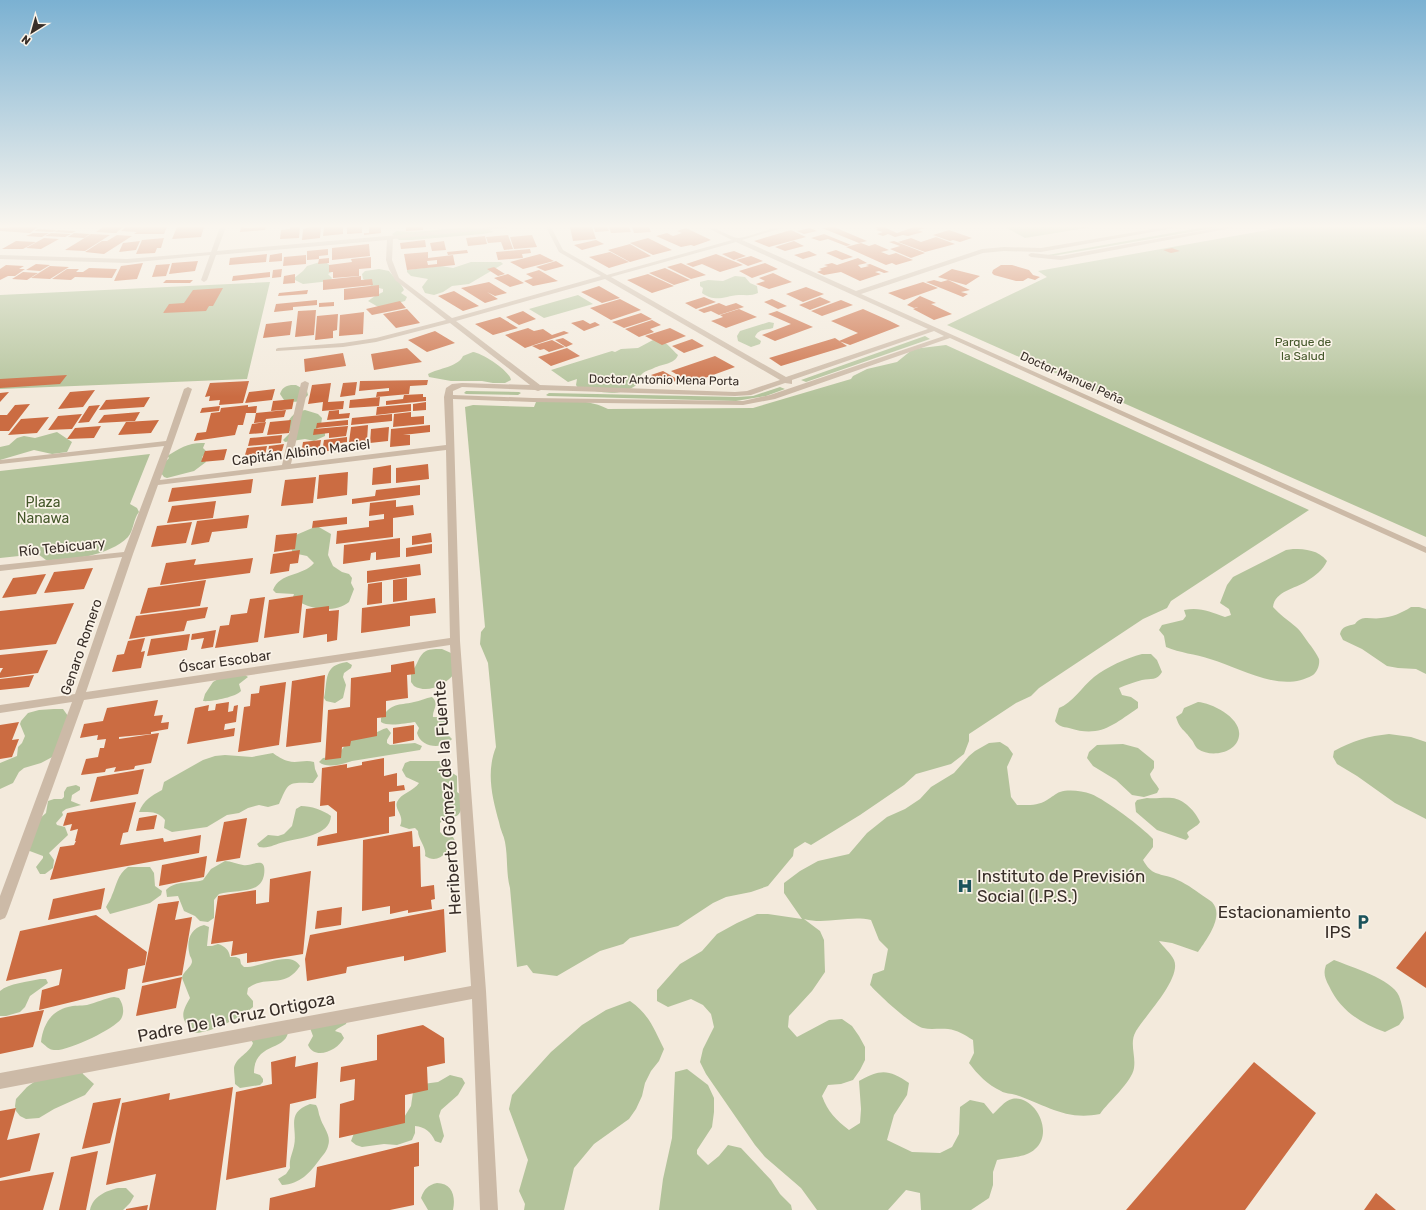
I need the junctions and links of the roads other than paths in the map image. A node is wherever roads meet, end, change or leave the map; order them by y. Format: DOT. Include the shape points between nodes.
graph roads {
  1 [pos="403,283"];
  2 [pos="581,283"];
  3 [pos="615,283"];
  4 [pos="835,283"];
  5 [pos="884,283"];
  6 [pos="857,293"];
  7 [pos="452,320"];
  8 [pos="934,329"];
  9 [pos="950,336"];
  10 [pos="278,350"];
  11 [pos="787,381"];
  12 [pos="305,383"];
  13 [pos="539,388"];
  14 [pos="800,388"];
  15 [pos="188,389"];
  16 [pos="448,396"];
  17 [pos="533,400"];
  18 [pos="168,443"];
  19 [pos="450,447"];
  20 [pos="0,462"];
  21 [pos="286,467"];
  22 [pos="155,483"];
  23 [pos="1426,550"];
  24 [pos="128,554"];
  25 [pos="0,568"];
  26 [pos="455,642"];
  27 [pos="79,698"];
  28 [pos="0,709"];
  29 [pos="1,906"];
  30 [pos="478,991"];
  31 [pos="0,1081"];
  32 [pos="489,1210"];
  1 -- 7 [label="street"];
  2 -- 7 [label="street"];
  3 -- 11 [label="street"];
  4 -- 6 [label="street, Doctor Manuel Peña"];
  5 -- 6 [label="street"];
  6 -- 8 [label="street, Doctor Manuel Peña"];
  7 -- 10 [label="street" via="369,341"];
  7 -- 13 [label="street"];
  8 -- 9 [label="street, Doctor Manuel Peña"];
  8 -- 11 [label="street, Doctor Antonio Mena Porta"];
  9 -- 14 [label="street"];
  9 -- 23 [label="street, Doctor Manuel Peña"];
  11 -- 13 [label="street, Doctor Antonio Mena Porta" via="735,394"];
  11 -- 14 [label="street"];
  12 -- 21 [label="street"];
  13 -- 16 [label="street, Doctor Antonio Mena Porta" via="455,386 449,390"];
  13 -- 17 [label="street"];
  14 -- 17 [label="street" via="772,398 743,403"];
  15 -- 18 [label="street, Genaro Romero"];
  16 -- 17 [label="street"];
  16 -- 19 [label="street, Heriberto Gómez de la Fuente"];
  18 -- 20 [label="street"];
  18 -- 22 [label="street, Genaro Romero"];
  19 -- 21 [label="street, Capitán Albino Maciel"];
  19 -- 26 [label="street, Heriberto Gómez de la Fuente"];
  21 -- 22 [label="street, Capitán Albino Maciel"];
  22 -- 24 [label="street, Genaro Romero"];
  24 -- 25 [label="street, Río Tebicuary"];
  24 -- 27 [label="street, Genaro Romero"];
  26 -- 27 [label="street, Óscar Escobar"];
  26 -- 30 [label="street, Heriberto Gómez de la Fuente"];
  27 -- 28 [label="street, Óscar Escobar"];
  27 -- 29 [label="street, Genaro Romero"];
  30 -- 31 [label="street, Padre De la Cruz Ortigoza"];
  30 -- 32 [label="street, Heriberto Gómez de la Fuente"];
}
